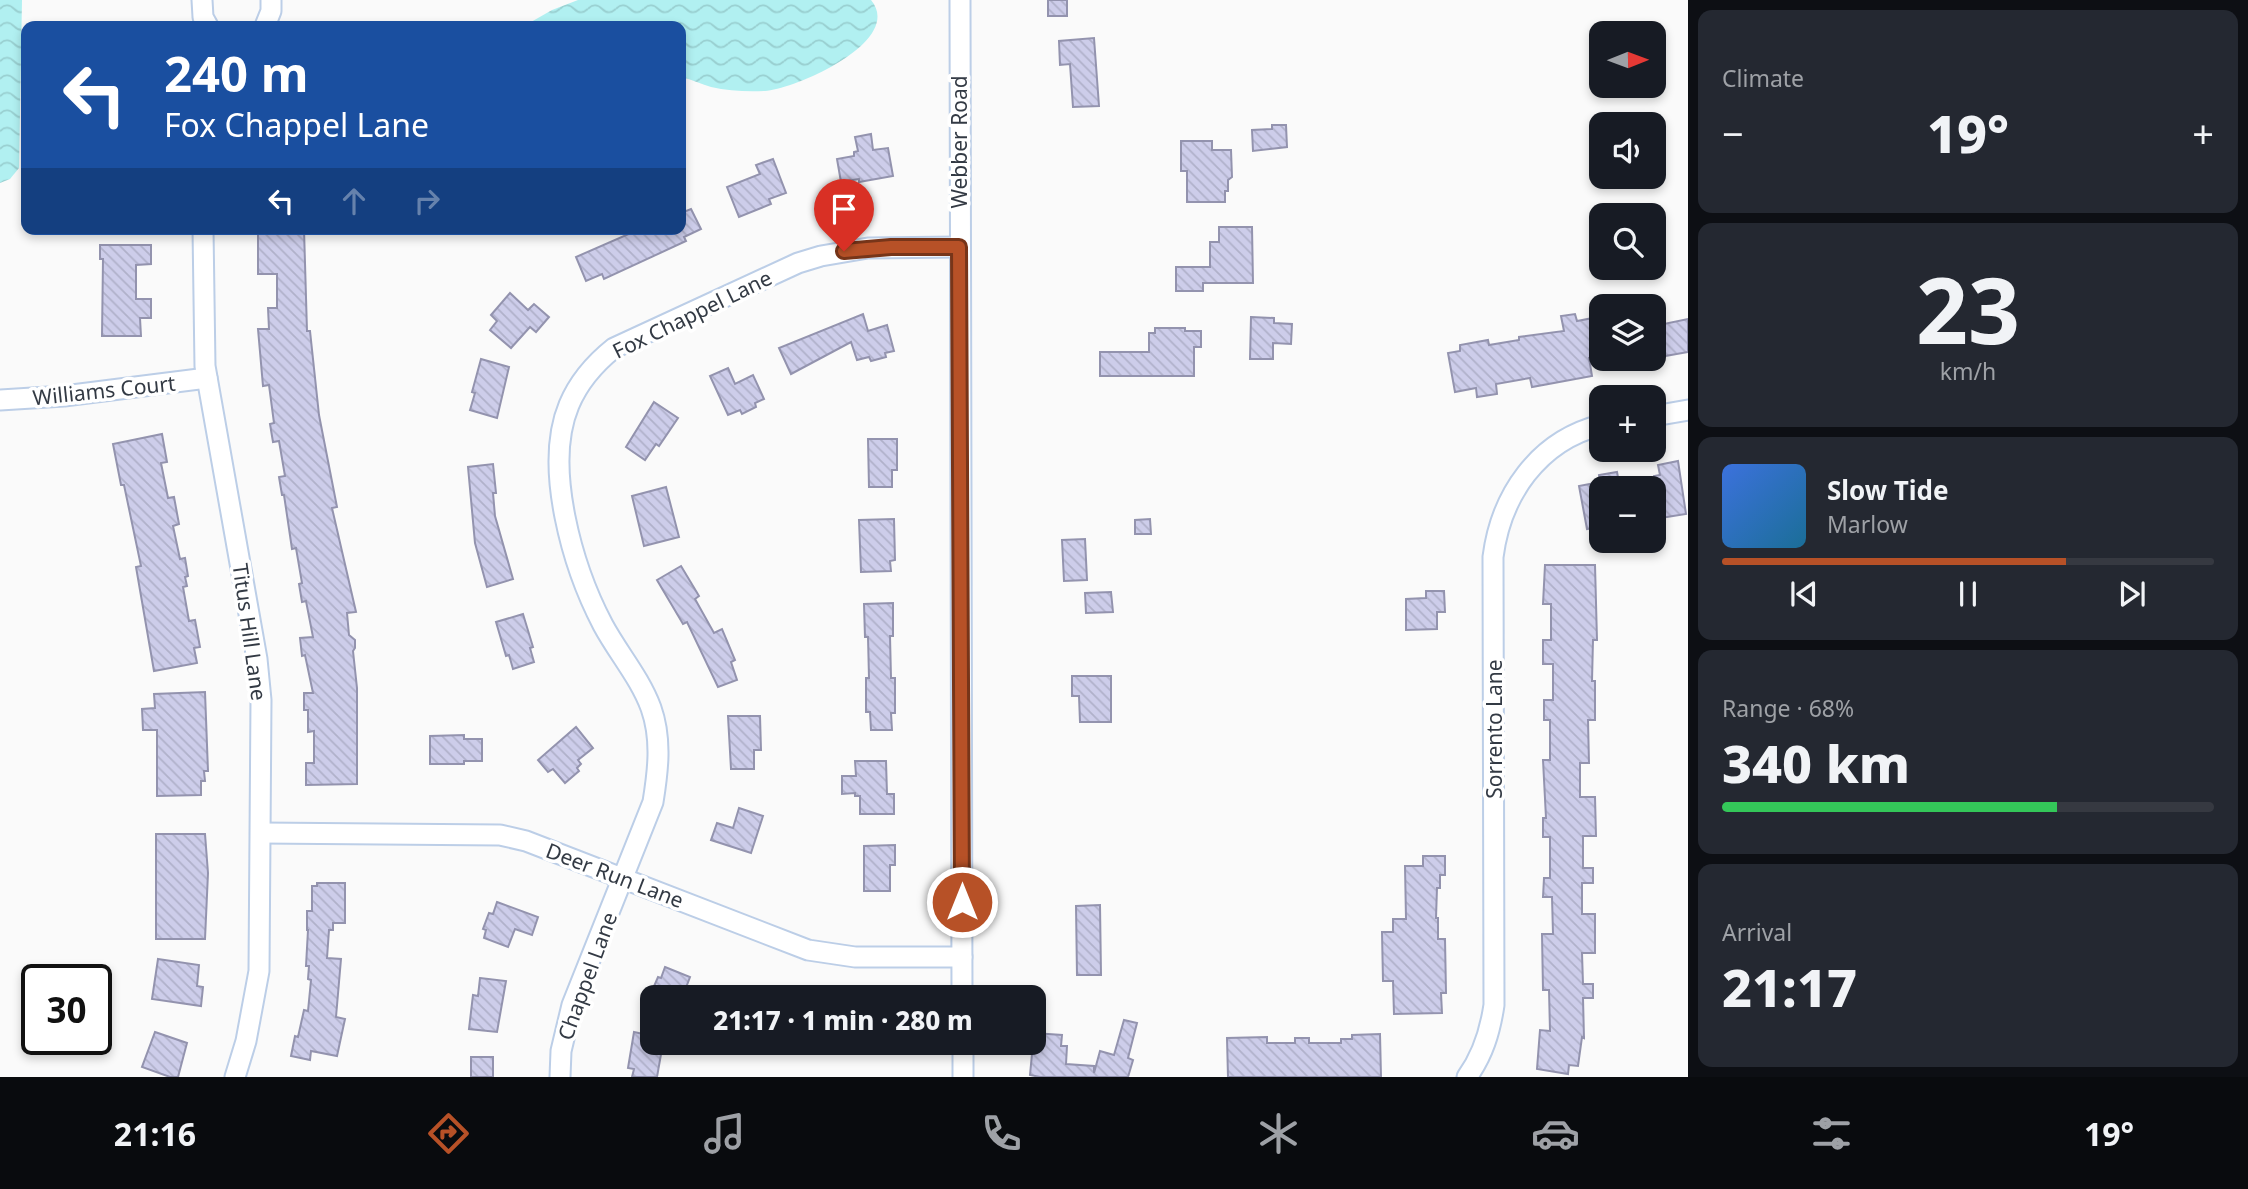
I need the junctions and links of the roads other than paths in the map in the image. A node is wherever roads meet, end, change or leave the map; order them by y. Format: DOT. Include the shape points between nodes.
graph roads {
  1 [pos="202,0"];
  2 [pos="271,0"];
  3 [pos="960,0"];
  4 [pos="205,21"];
  5 [pos="267,21"];
  6 [pos="204,235"];
  7 [pos="959,247"];
  8 [pos="207,379"];
  9 [pos="0,400"];
  10 [pos="1688,410"];
  11 [pos="1666,414"];
  12 [pos="1589,429"];
  13 [pos="261,833"];
  14 [pos="623,878"];
  15 [pos="962,957"];
  16 [pos="962,985"];
  17 [pos="963,1055"];
  18 [pos="235,1077"];
  19 [pos="560,1077"];
  20 [pos="963,1077"];
  21 [pos="1467,1077"];
  1 -- 4 [label="street"];
  2 -- 5 [label="street"];
  3 -- 7 [label="street, Webber Road"];
  6 -- 8 [label="street, Titus Hill Lane"];
  7 -- 14 [label="street, Fox Chappel Lane" via="868,248 798,263 614,348 578,387 568,407 560,448 570,540 590,599 651,708 658,747 653,802"];
  7 -- 15 [label="street, Webber Road"];
  8 -- 9 [label="street, Williams Court"];
  8 -- 13 [label="street, Titus Hill Lane" via="257,659"];
  10 -- 11 [label="street"];
  12 -- 21 [label="street, Sorrento Lane" via="1535,463 1510,499 1496,540 1494,1005 1487,1039"];
  13 -- 14 [label="street, Deer Run Lane" via="500,835"];
  13 -- 18 [label="street, Titus Hill Lane" via="260,971"];
  14 -- 15 [label="street, Deer Run Lane" via="808,950 855,957"];
  14 -- 19 [label="street, Chappel Lane" via="567,1020"];
  15 -- 16 [label="street, Webber Road"];
  17 -- 20 [label="street"];
}
